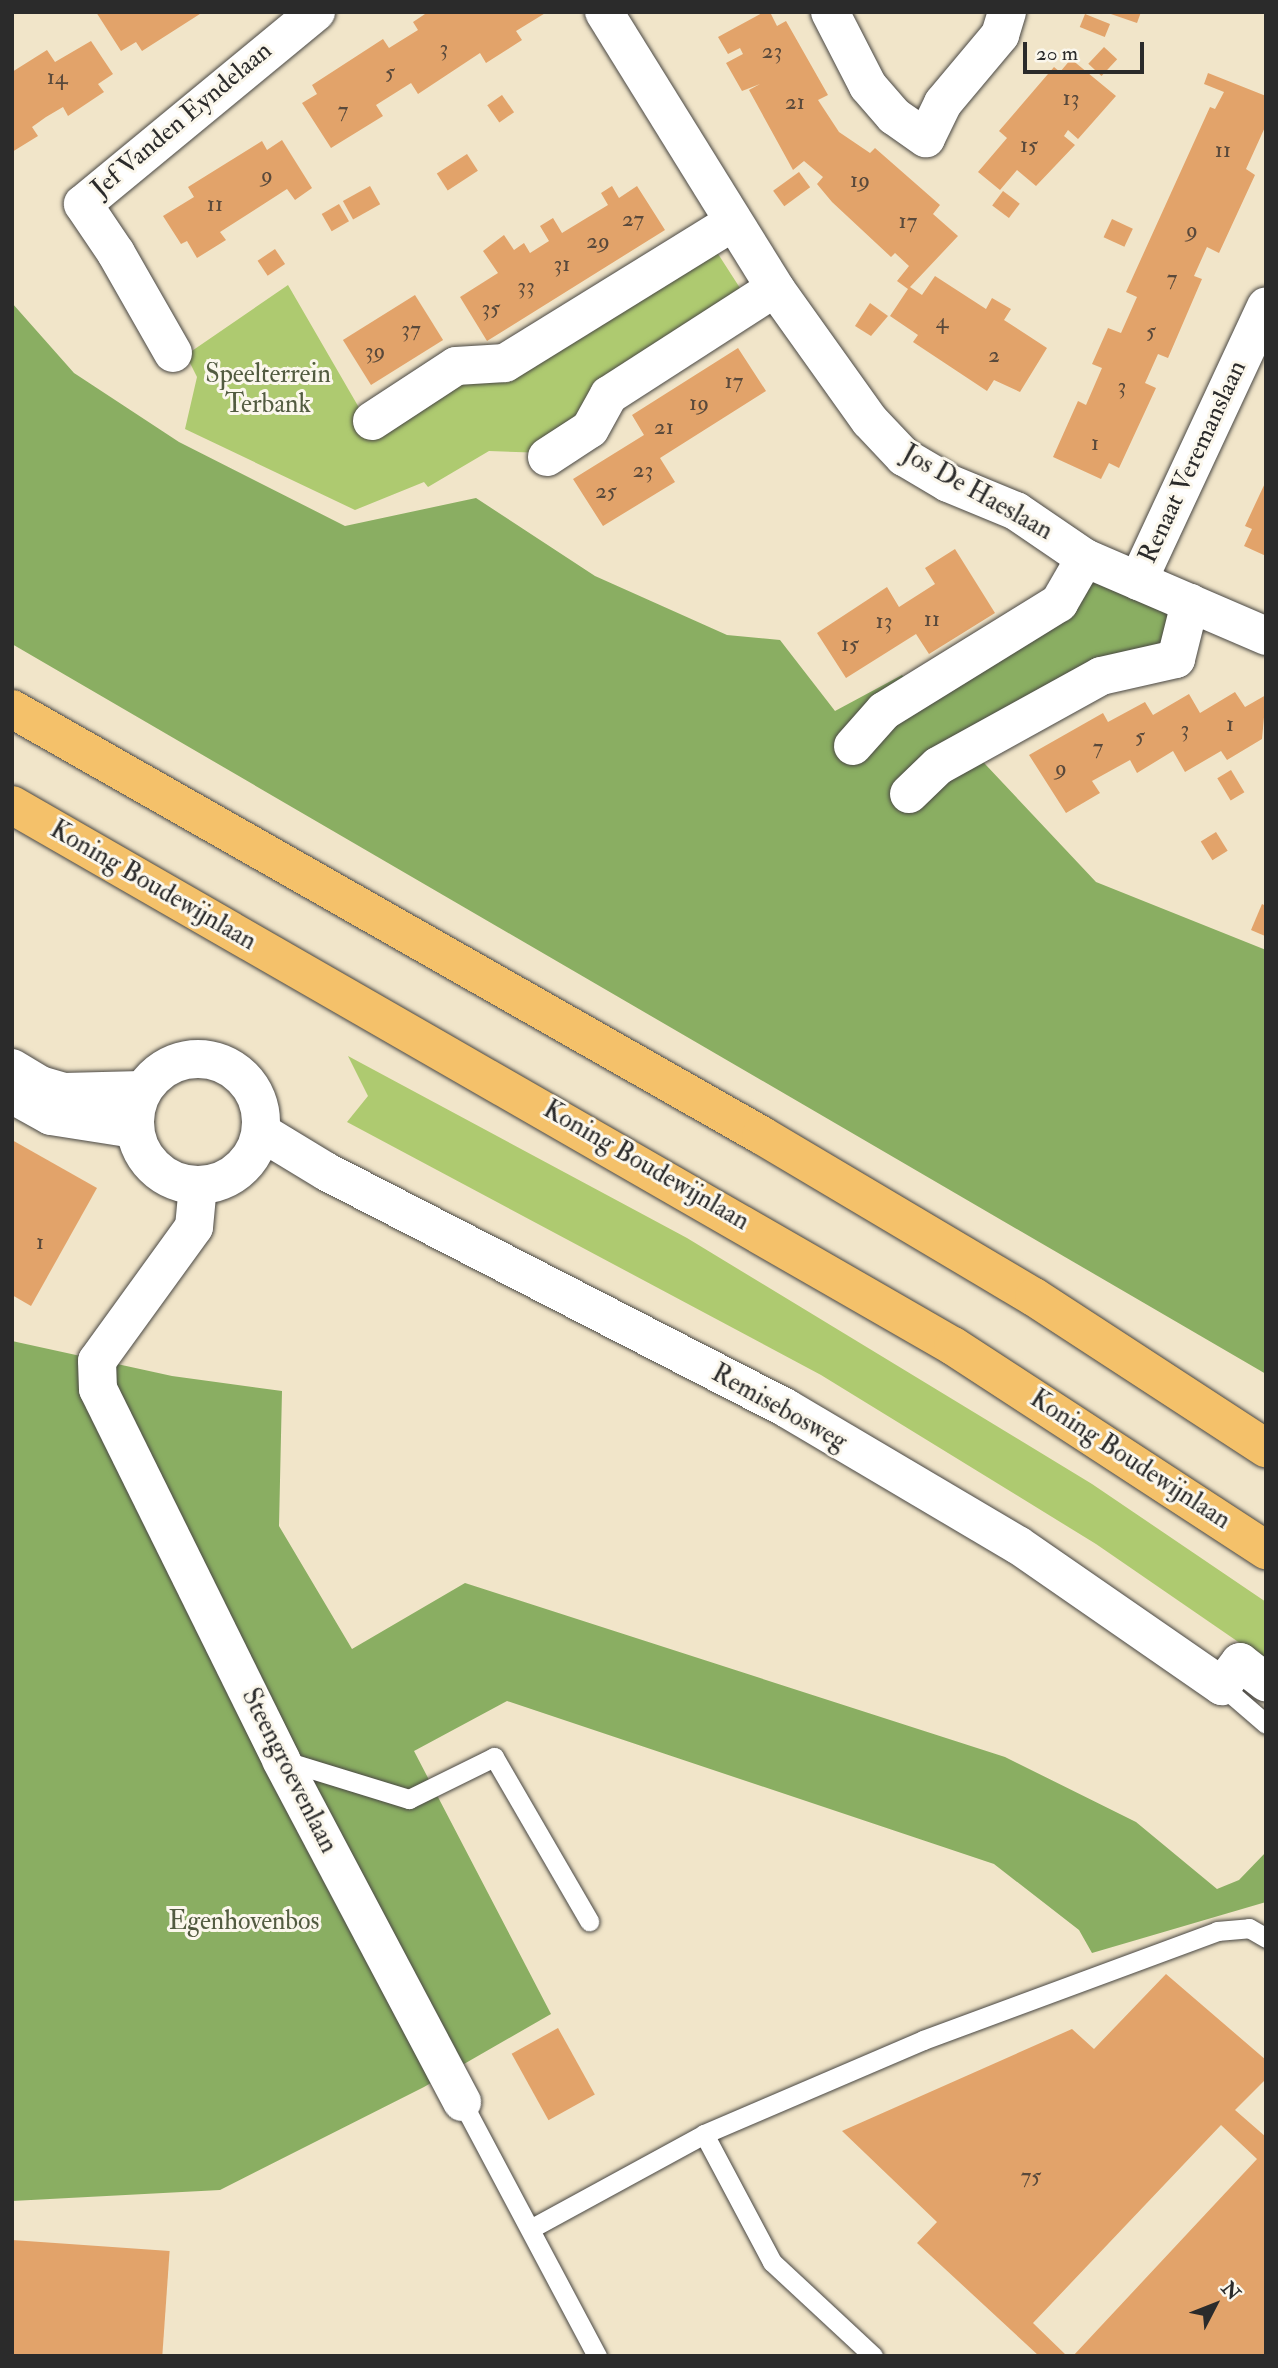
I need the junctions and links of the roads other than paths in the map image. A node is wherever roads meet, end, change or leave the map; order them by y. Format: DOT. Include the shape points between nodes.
graph roads {
  1 [pos="316,12"];
  2 [pos="604,12"];
  3 [pos="830,12"];
  4 [pos="1007,12"];
  5 [pos="733,222"];
  6 [pos="775,288"];
  7 [pos="1266,306"];
  8 [pos="173,353"];
  9 [pos="372,421"];
  10 [pos="547,457"];
  11 [pos="1085,558"];
  12 [pos="1138,581"];
  13 [pos="1190,603"];
  14 [pos="1266,636"];
  15 [pos="12,709"];
  16 [pos="853,746"];
  17 [pos="909,794"];
  18 [pos="12,805"];
  19 [pos="12,1068"];
  20 [pos="142,1090"];
  21 [pos="12,1094"];
  22 [pos="134,1129"];
  23 [pos="261,1132"];
  24 [pos="198,1185"];
  25 [pos="1266,1448"];
  26 [pos="1266,1550"];
  27 [pos="1266,1682"];
  28 [pos="1222,1686"];
  29 [pos="1266,1724"];
  30 [pos="281,1760"];
  31 [pos="589,1921"];
  32 [pos="1266,1938"];
  33 [pos="462,2102"];
  34 [pos="704,2134"];
  35 [pos="530,2229"];
  36 [pos="597,2356"];
  37 [pos="873,2356"];
  1 -- 8 [label="street, Jef Vanden Eyndelaan" via="292,27 69,214 117,253"];
  2 -- 5 [label="street, Jos De Haeslaan"];
  3 -- 4 [label="street" via="868,86 894,116 926,138 943,103 1000,35"];
  5 -- 6 [label="street, Jos De Haeslaan"];
  5 -- 9 [label="street" via="505,363 456,366"];
  6 -- 10 [label="street" via="609,396 590,429"];
  6 -- 11 [label="street, Jos De Haeslaan" via="870,422 904,457 948,483 1016,511"];
  7 -- 12 [label="street, Renaat Veremanslaan"];
  11 -- 12 [label="street, Jos De Haeslaan"];
  11 -- 16 [label="street" via="1059,603 884,711"];
  12 -- 13 [label="street, Jos De Haeslaan"];
  13 -- 14 [label="street, Jos De Haeslaan"];
  13 -- 17 [label="street" via="1175,659 1101,676 938,766"];
  15 -- 25 [label="highway" via="773,1142 1034,1297"];
  18 -- 26 [label="highway, Koning Boudewijnlaan" via="941,1339"];
  19 -- 20 [label="street" via="40,1086 64,1092"];
  20 -- 22 [label="street"];
  20 -- 23 [label="street" via="156,1073 176,1062 218,1061 251,1085 260,1105"];
  21 -- 22 [label="street" via="51,1116"];
  22 -- 24 [label="street" via="139,1147 160,1173"];
  23 -- 24 [label="street" via="251,1157 233,1175 217,1184"];
  23 -- 28 [label="street, Remisebosweg" via="327,1171 786,1408 1018,1545"];
  24 -- 30 [label="street, Steengroevenlaan" via="194,1227 97,1362 99,1389"];
  27 -- 28 [label="street" via="1240,1662"];
  28 -- 29 [label="lane"];
  30 -- 31 [label="lane" via="409,1799 494,1757"];
  30 -- 33 [label="street, Steengroevenlaan"];
  32 -- 34 [label="lane" via="1249,1928 1217,1931 923,2040"];
  33 -- 35 [label="lane, Steengroevenlaan"];
  34 -- 35 [label="lane"];
  34 -- 37 [label="lane" via="772,2262"];
  35 -- 36 [label="lane, Steengroevenlaan"];
}
